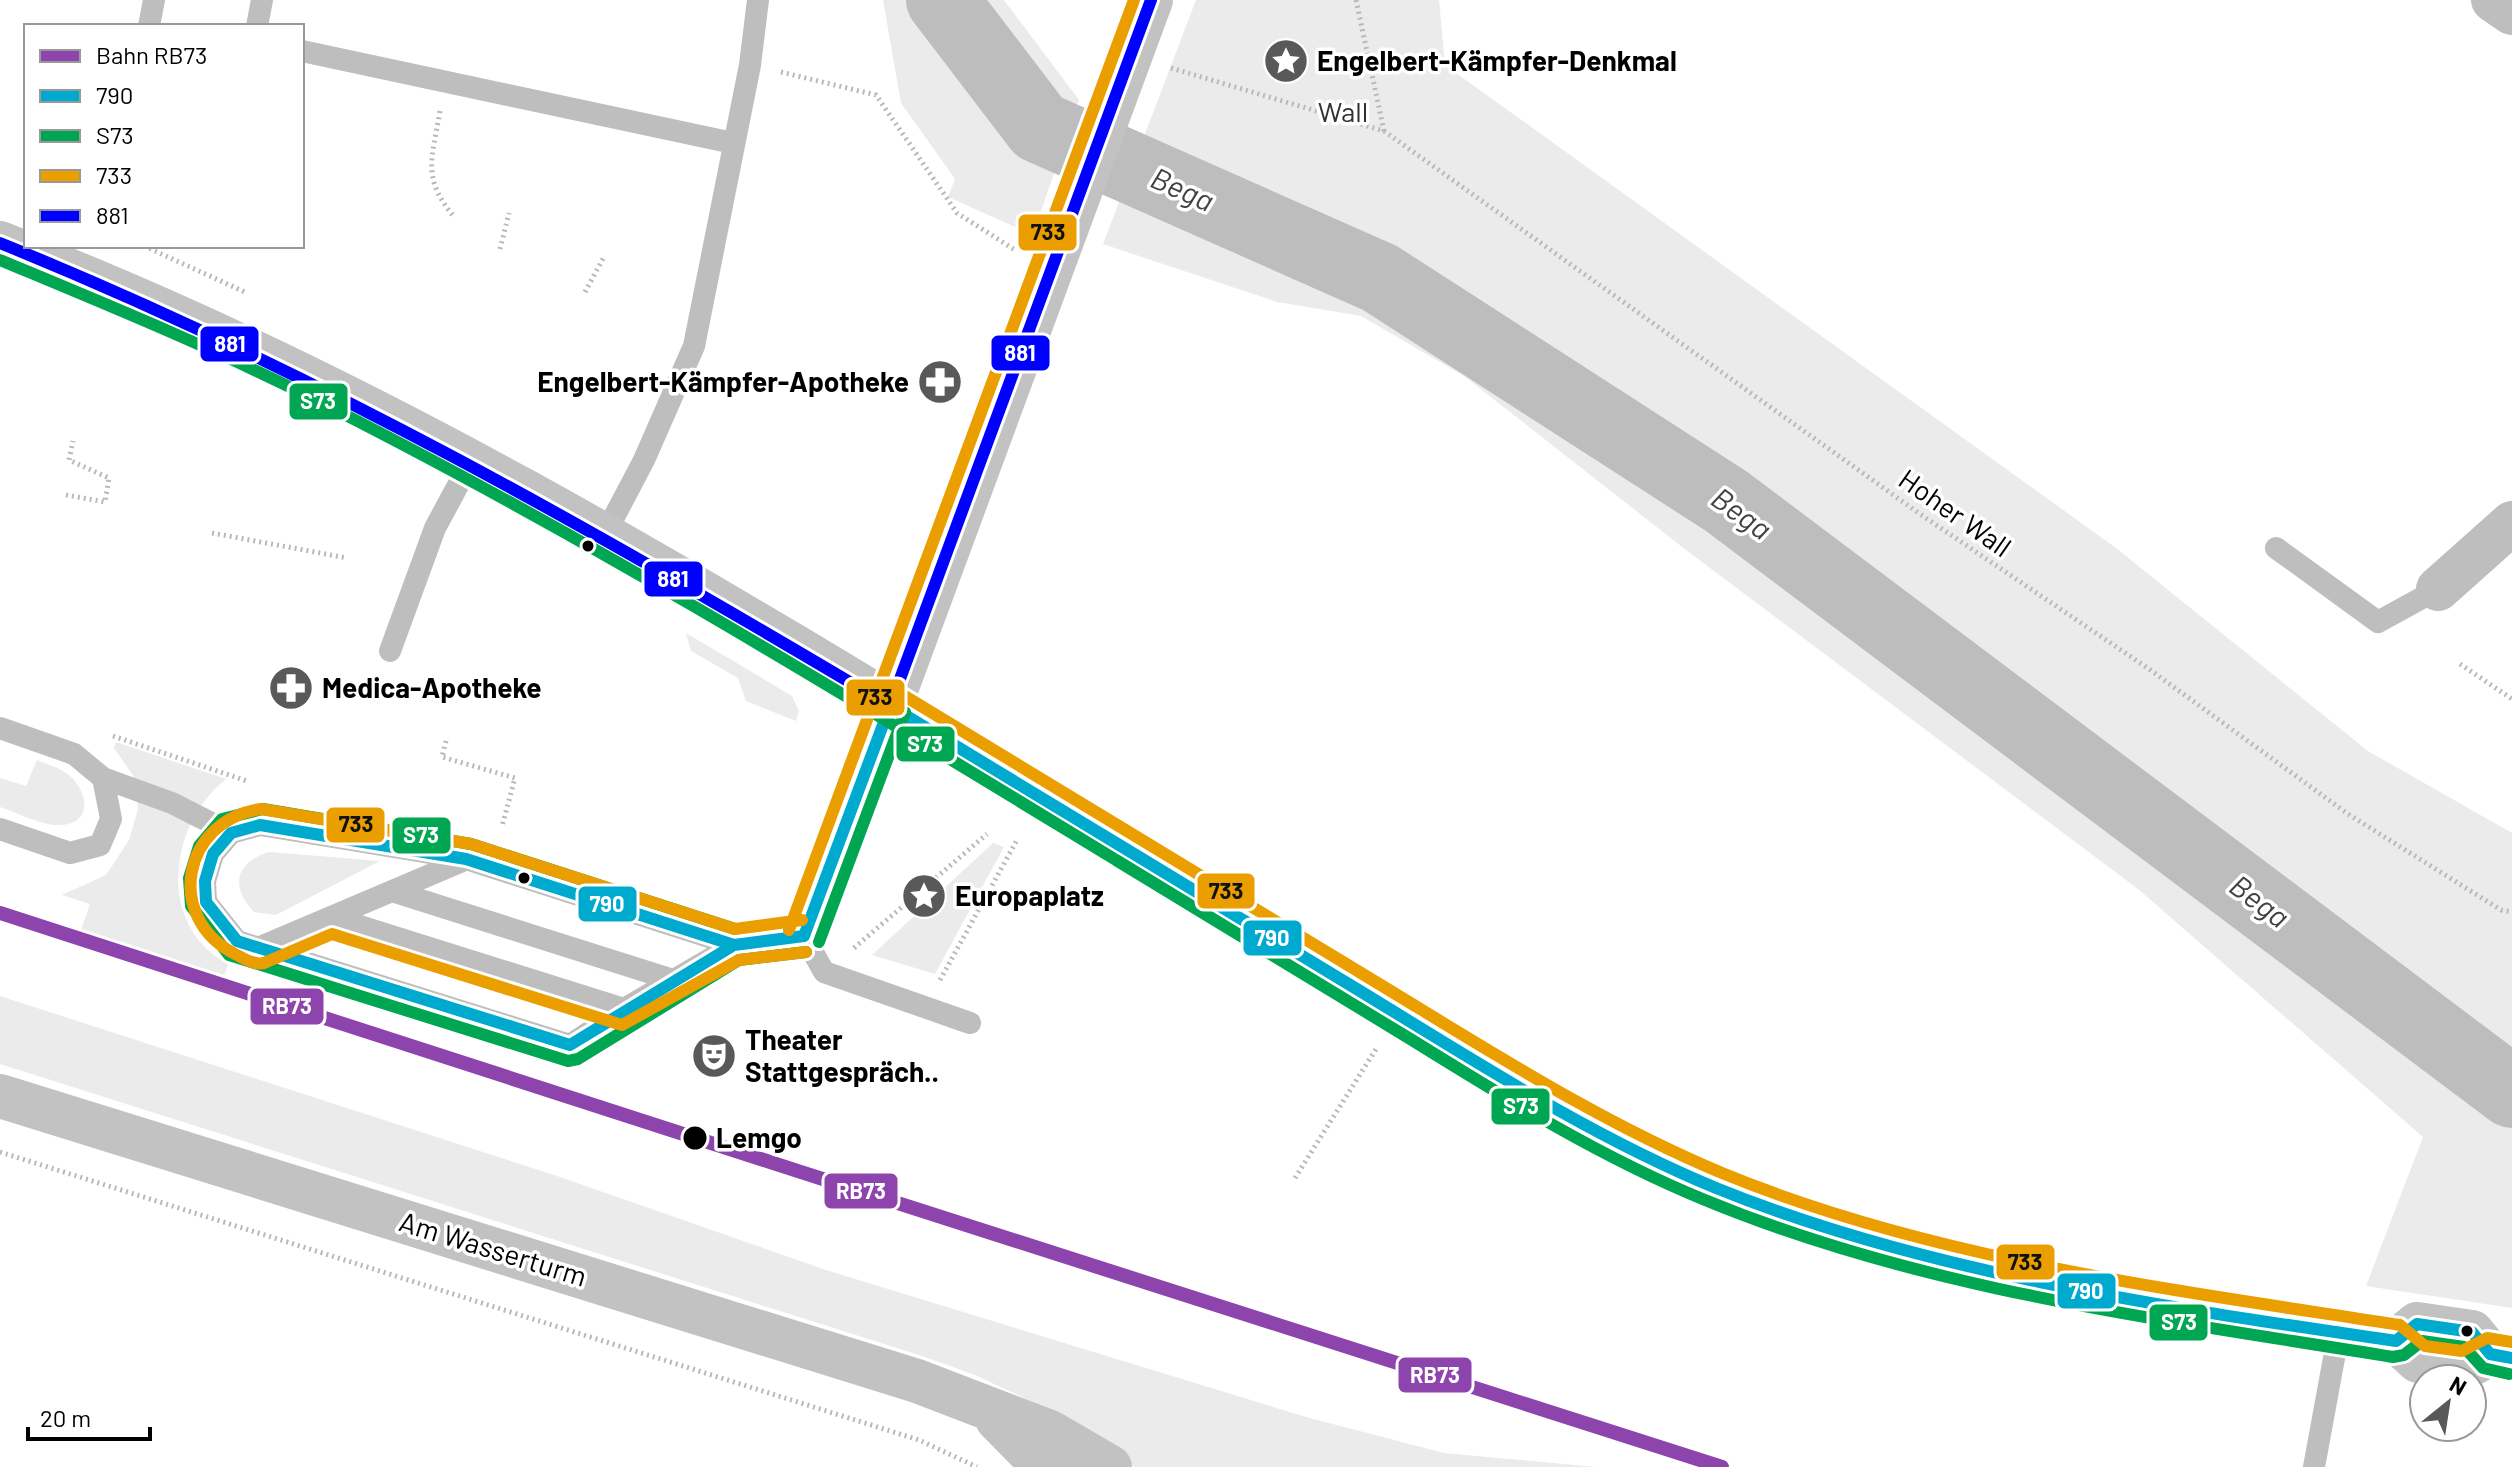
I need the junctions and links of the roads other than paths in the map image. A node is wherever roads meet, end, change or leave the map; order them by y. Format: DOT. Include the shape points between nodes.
graph roads {
  1 [pos="154,0"];
  2 [pos="262,0"];
  3 [pos="758,0"];
  4 [pos="1151,0"];
  5 [pos="2493,0"];
  6 [pos="2512,13"];
  7 [pos="149,24"];
  8 [pos="257,24"];
  9 [pos="304,51"];
  10 [pos="733,143"];
  11 [pos="0,243"];
  12 [pos="470,463"];
  13 [pos="2512,523"];
  14 [pos="604,536"];
  15 [pos="2276,548"];
  16 [pos="2438,589"];
  17 [pos="390,651"];
  18 [pos="890,706"];
  19 [pos="0,728"];
  20 [pos="103,778"];
  21 [pos="0,829"];
  22 [pos="231,833"];
  23 [pos="466,859"];
  24 [pos="392,891"];
  25 [pos="331,917"];
  26 [pos="804,936"];
  27 [pos="734,945"];
  28 [pos="258,948"];
  29 [pos="673,980"];
  30 [pos="624,1009"];
  31 [pos="970,1023"];
  32 [pos="0,1096"];
  33 [pos="2339,1331"];
  34 [pos="2501,1356"];
  35 [pos="983,1407"];
  36 [pos="1044,1467"];
  37 [pos="1110,1467"];
  38 [pos="2314,1467"];
  1 -- 7 [label="lane"];
  2 -- 8 [label="lane"];
  3 -- 10 [label="lane"];
  4 -- 18 [label="street"];
  5 -- 6 [label="street"];
  9 -- 10 [label="lane"];
  10 -- 14 [label="lane" via="694,346"];
  11 -- 12 [label="street" via="303,376"];
  12 -- 14 [label="street"];
  12 -- 17 [label="lane" via="435,528"];
  13 -- 16 [label="street"];
  14 -- 18 [label="street"];
  15 -- 16 [label="lane" via="2378,622"];
  18 -- 26 [label="lane"];
  18 -- 33 [label="street" via="1540,1100 1714,1187 1828,1228 2020,1277 2186,1310"];
  19 -- 20 [label="lane" via="74,754"];
  20 -- 21 [label="lane" via="111,819 100,845 70,853"];
  20 -- 22 [label="lane"];
  22 -- 23 [label="lane" via="260,825"];
  22 -- 28 [label="lane" via="213,854 205,881 206,902 237,941"];
  23 -- 24 [label="lane"];
  23 -- 27 [label="lane"];
  24 -- 25 [label="lane"];
  24 -- 29 [label="lane"];
  25 -- 28 [label="lane"];
  25 -- 30 [label="lane"];
  26 -- 27 [label="lane"];
  26 -- 31 [label="lane" via="824,972"];
  27 -- 29 [label="lane"];
  28 -- 30 [label="lane" via="570,1045"];
  29 -- 30 [label="lane"];
  32 -- 35 [label="street, Am Wasserturm" via="902,1376"];
  33 -- 34 [label="street" via="2396,1341 2418,1361 2465,1368"];
  33 -- 38 [label="lane"];
  35 -- 36 [label="street, Am Wasserturm"];
  35 -- 37 [label="street, Am Wasserturm" via="1050,1432"];
}
